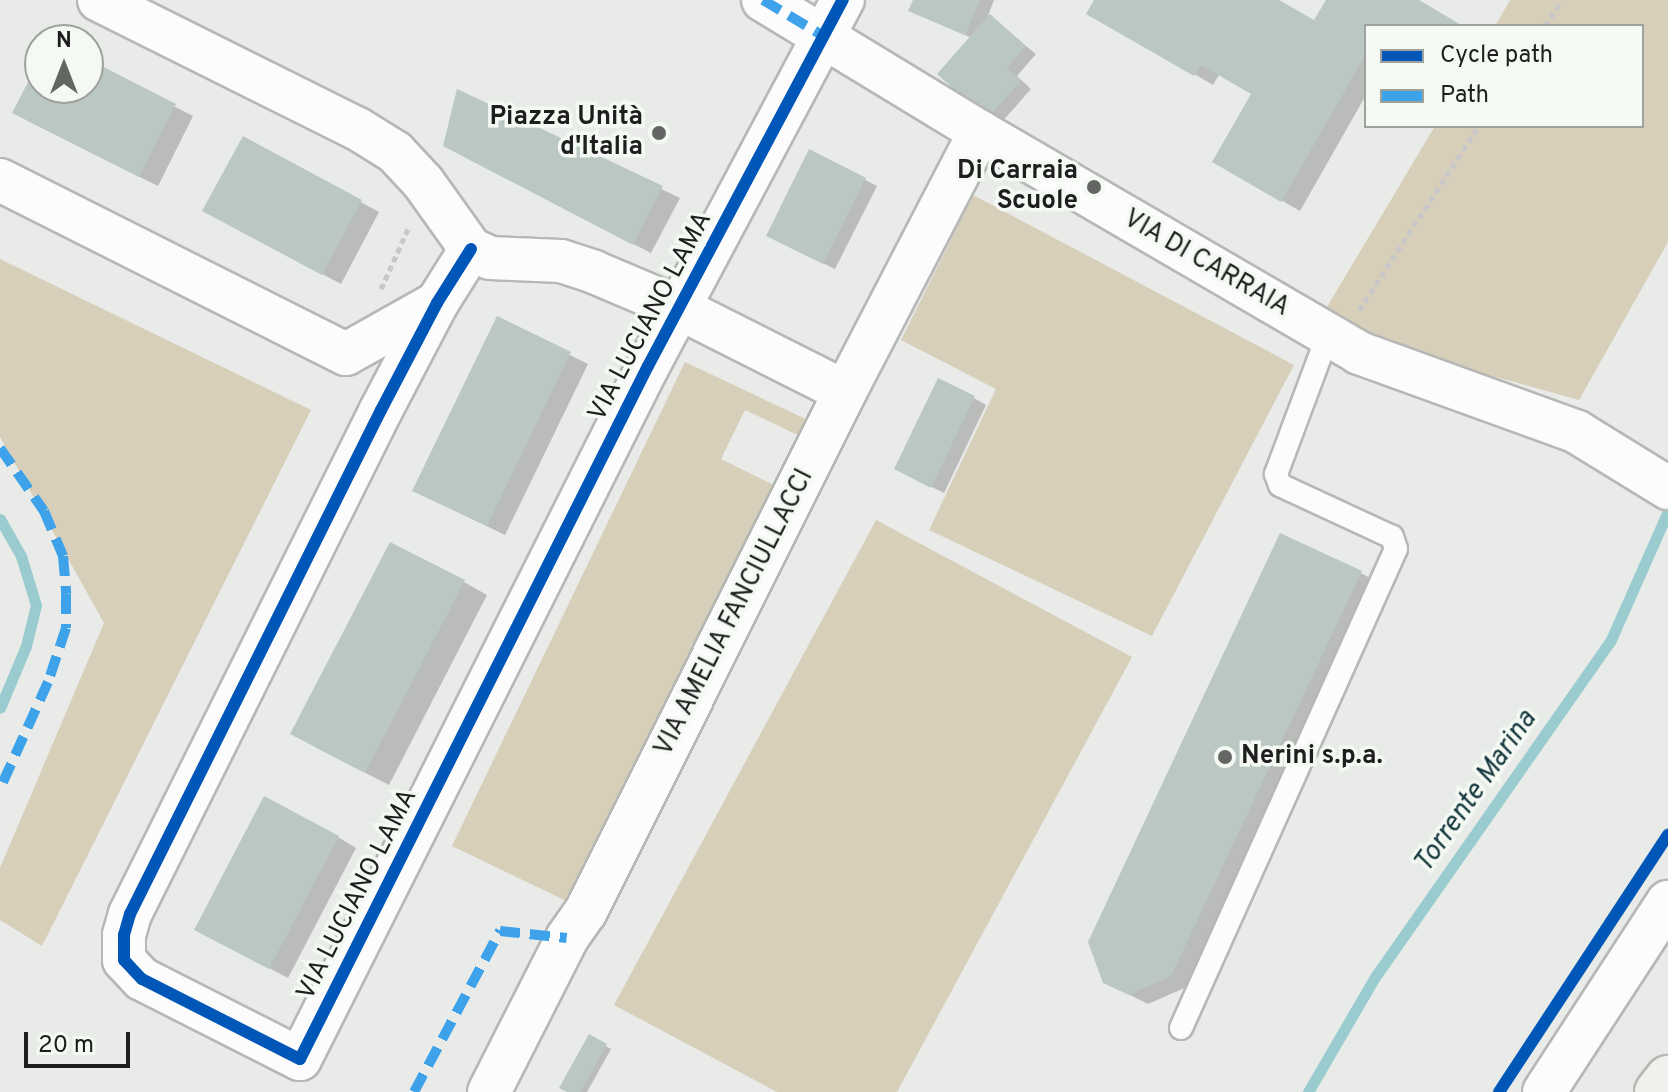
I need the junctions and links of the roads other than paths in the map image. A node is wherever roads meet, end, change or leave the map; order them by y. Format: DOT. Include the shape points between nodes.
graph roads {
  1 [pos="99,0"];
  2 [pos="763,0"];
  3 [pos="843,0"];
  4 [pos="825,37"];
  5 [pos="980,132"];
  6 [pos="0,180"];
  7 [pos="471,249"];
  8 [pos="437,303"];
  9 [pos="679,308"];
  10 [pos="1333,338"];
  11 [pos="346,354"];
  12 [pos="845,392"];
  13 [pos="381,410"];
  14 [pos="1668,488"];
  15 [pos="1668,902"];
  16 [pos="1181,1028"];
  17 [pos="1668,1078"];
  18 [pos="489,1092"];
  19 [pos="1544,1092"];
  20 [pos="1657,1092"];
  1 -- 7 [label="street" via="395,152"];
  2 -- 4 [label="street, VIA DI CARRAIA"];
  3 -- 4 [label="street, VIA LUCIANO LAMA"];
  4 -- 5 [label="street, VIA DI CARRAIA"];
  4 -- 9 [label="street, VIA LUCIANO LAMA"];
  5 -- 10 [label="street, VIA DI CARRAIA"];
  5 -- 12 [label="street, VIA AMELIA FANCIULLACCI"];
  6 -- 11 [label="street"];
  7 -- 8 [label="street, VIA LUCIANO LAMA"];
  7 -- 9 [label="street" via="490,258 561,261"];
  8 -- 11 [label="street"];
  8 -- 13 [label="street, VIA LUCIANO LAMA"];
  9 -- 12 [label="street"];
  9 -- 13 [label="street, VIA LUCIANO LAMA" via="300,1059 142,979 124,960 124,935"];
  10 -- 14 [label="street, VIA DI CARRAIA" via="1577,432"];
  10 -- 16 [label="lane" via="1276,474 1280,485 1392,537 1396,549"];
  11 -- 13 [label="street" via="364,374"];
  12 -- 18 [label="street, VIA AMELIA FANCIULLACCI" via="586,911"];
  15 -- 19 [label="street"];
  17 -- 20 [label="main road"];
}
